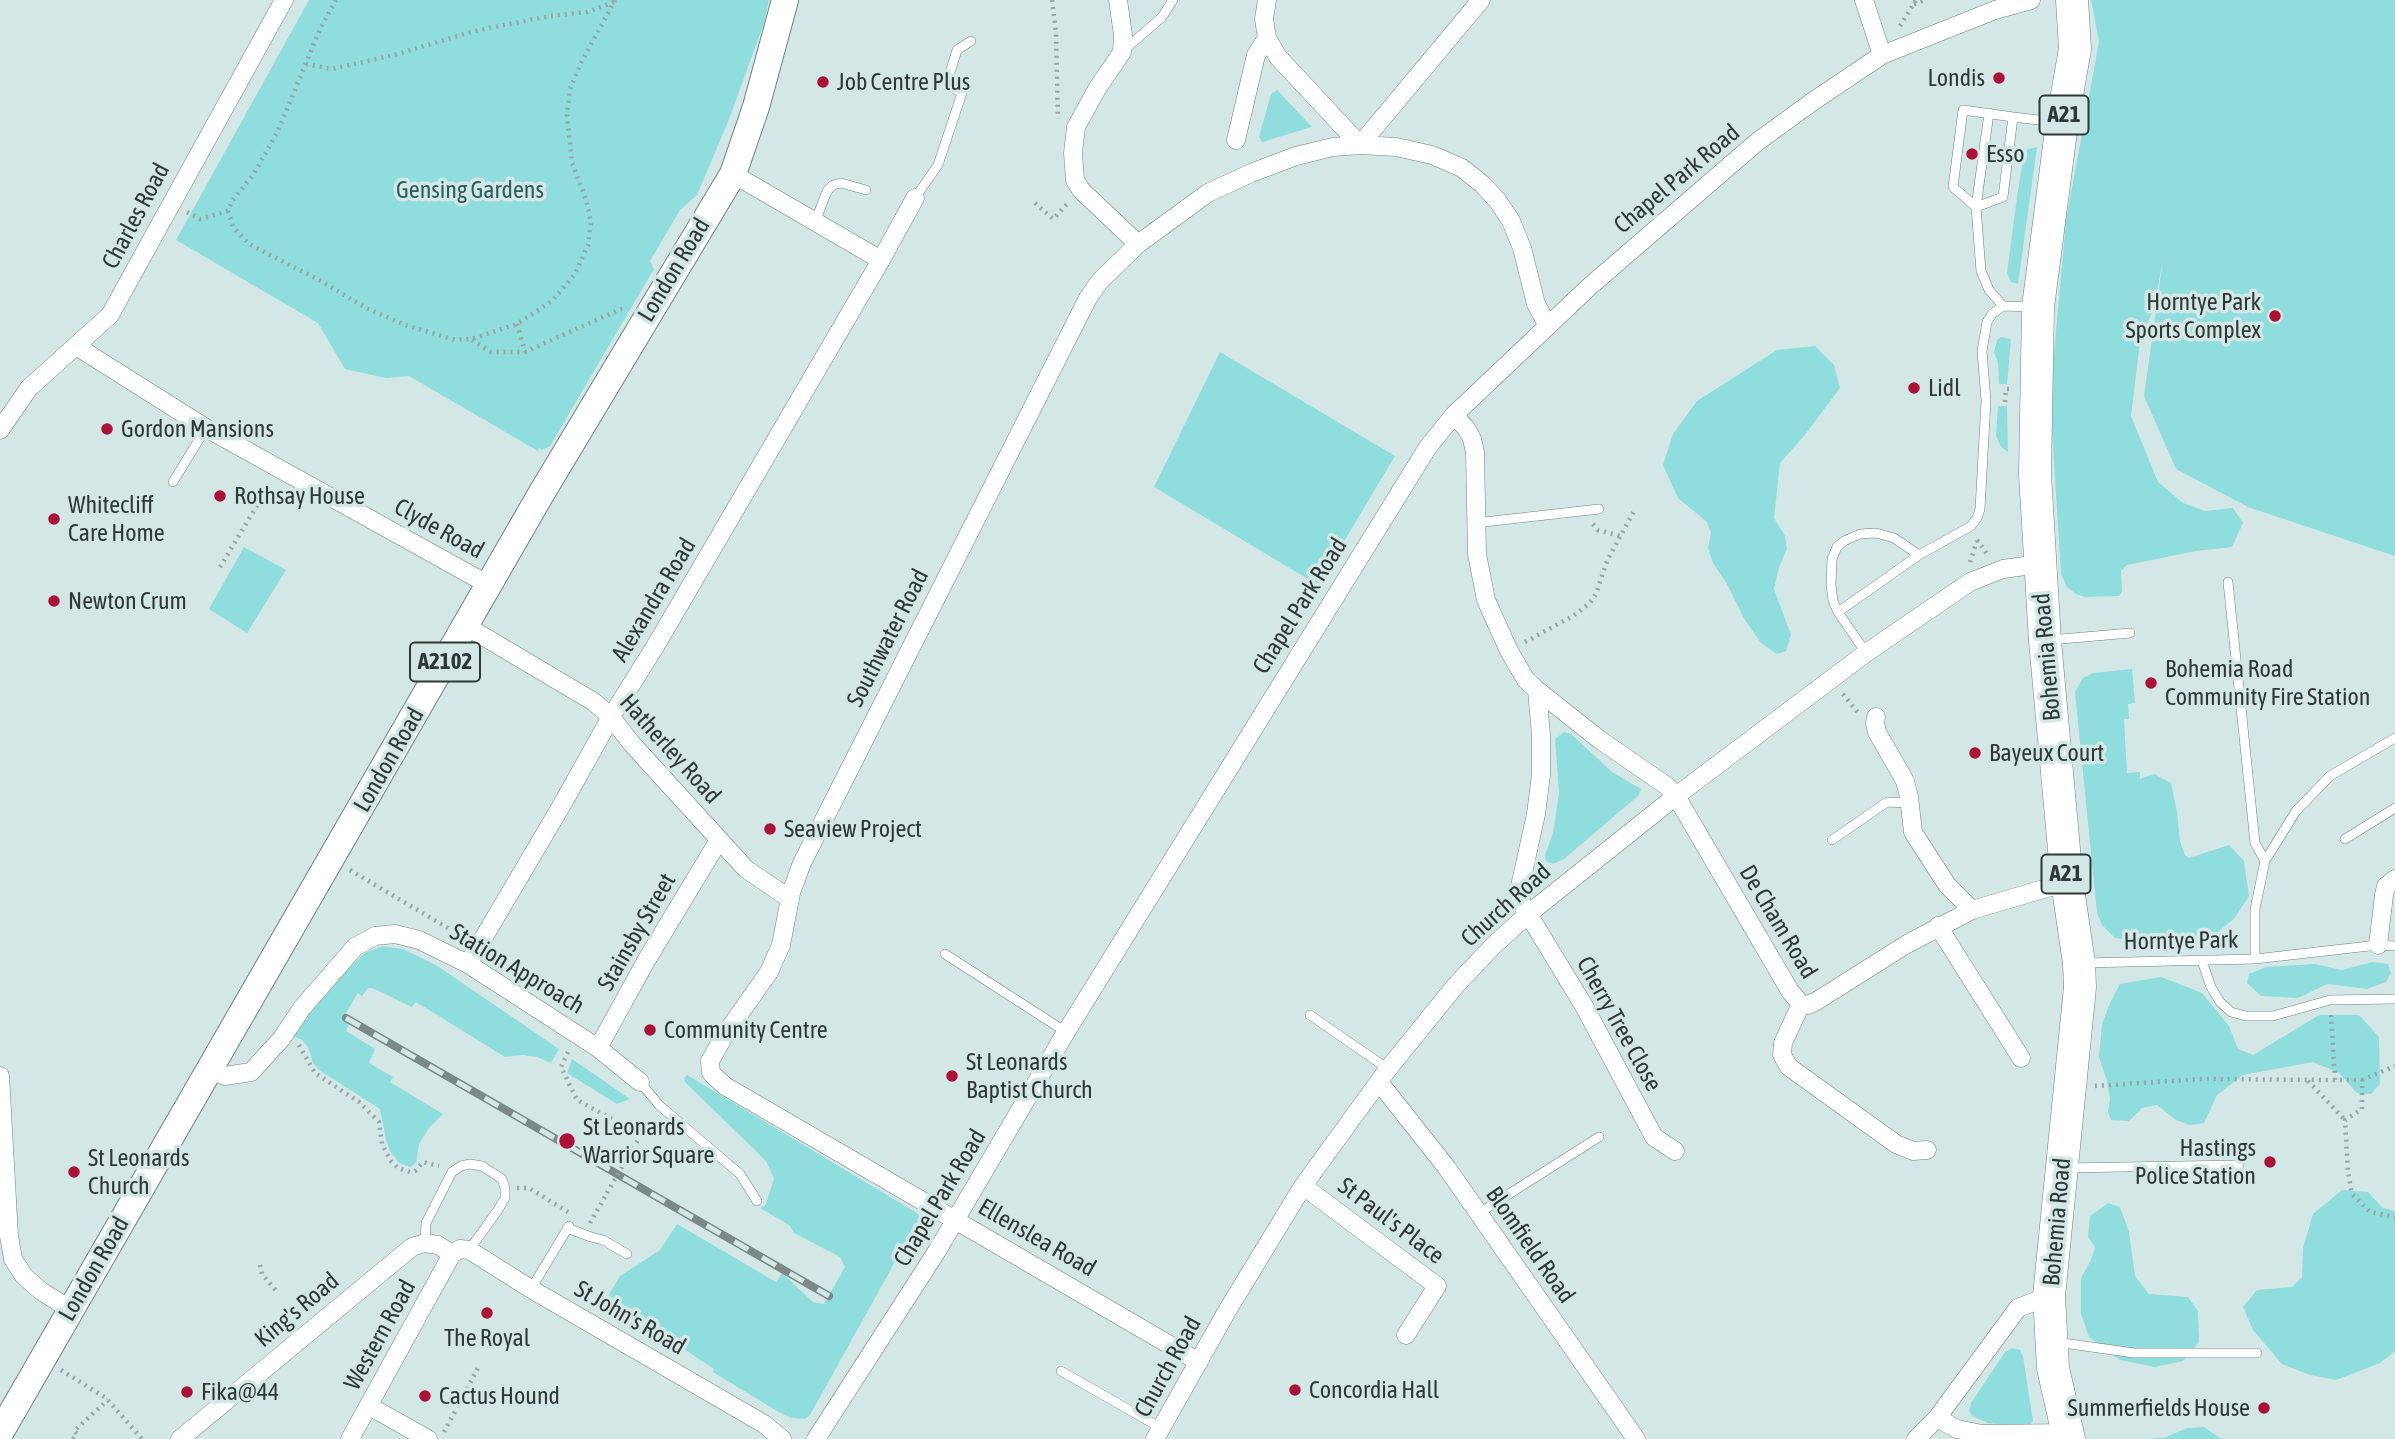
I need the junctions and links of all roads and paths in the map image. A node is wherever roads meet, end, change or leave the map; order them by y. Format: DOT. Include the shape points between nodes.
graph roads {
  1 [pos="284,0"];
  2 [pos="336,0"];
  3 [pos="785,0"];
  4 [pos="1052,0"];
  5 [pos="1118,0"];
  6 [pos="1173,0"];
  7 [pos="1267,0"];
  8 [pos="1480,0"];
  9 [pos="1864,0"];
  10 [pos="1925,0"];
  11 [pos="2031,0"];
  12 [pos="2072,0"];
  13 [pos="614,1"];
  14 [pos="1914,5"];
  15 [pos="1268,38"];
  16 [pos="971,41"];
  17 [pos="1122,52"];
  18 [pos="1882,55"];
  19 [pos="306,65"];
  20 [pos="1989,113"];
  21 [pos="2013,117"];
  22 [pos="1058,121"];
  23 [pos="2062,123"];
  24 [pos="1236,140"];
  25 [pos="1360,145"];
  26 [pos="733,174"];
  27 [pos="866,190"];
  28 [pos="1081,190"];
  29 [pos="915,198"];
  30 [pos="171,202"];
  31 [pos="1035,204"];
  32 [pos="1976,207"];
  33 [pos="228,211"];
  34 [pos="815,222"];
  35 [pos="1138,244"];
  36 [pos="881,260"];
  37 [pos="2003,306"];
  38 [pos="2038,307"];
  39 [pos="649,312"];
  40 [pos="517,324"];
  41 [pos="1548,326"];
  42 [pos="472,339"];
  43 [pos="76,346"];
  44 [pos="525,352"];
  45 [pos="2006,389"];
  46 [pos="2005,401"];
  47 [pos="1454,415"];
  48 [pos="206,428"];
  49 [pos="0,429"];
  50 [pos="279,468"];
  51 [pos="173,482"];
  52 [pos="1595,509"];
  53 [pos="1634,511"];
  54 [pos="1475,523"];
  55 [pos="1621,536"];
  56 [pos="1977,540"];
  57 [pos="1985,551"];
  58 [pos="1919,555"];
  59 [pos="2039,564"];
  60 [pos="220,567"];
  61 [pos="2228,582"];
  62 [pos="489,585"];
  63 [pos="1838,612"];
  64 [pos="466,626"];
  65 [pos="2130,633"];
  66 [pos="2045,641"];
  67 [pos="1508,651"];
  68 [pos="1866,653"];
  69 [pos="1830,678"];
  70 [pos="1537,690"];
  71 [pos="611,717"];
  72 [pos="1875,720"];
  73 [pos="2395,738"];
  74 [pos="1676,796"];
  75 [pos="1909,803"];
  76 [pos="2395,808"];
  77 [pos="2345,839"];
  78 [pos="719,840"];
  79 [pos="1832,840"];
  80 [pos="332,859"];
  81 [pos="2265,861"];
  82 [pos="2395,879"];
  83 [pos="2067,883"];
  84 [pos="790,899"];
  85 [pos="1972,910"];
  86 [pos="1527,915"];
  87 [pos="1938,926"];
  88 [pos="479,946"];
  89 [pos="2386,946"];
  90 [pos="945,954"];
  91 [pos="2255,959"];
  92 [pos="2203,961"];
  93 [pos="2079,963"];
  94 [pos="468,964"];
  95 [pos="2395,999"];
  96 [pos="2330,1000"];
  97 [pos="1801,1003"];
  98 [pos="1310,1015"];
  99 [pos="1066,1032"];
  100 [pos="282,1038"];
  101 [pos="598,1048"];
  102 [pos="2021,1058"];
  103 [pos="2395,1066"];
  104 [pos="710,1068"];
  105 [pos="208,1069"];
  106 [pos="0,1076"];
  107 [pos="1384,1076"];
  108 [pos="2335,1080"];
  109 [pos="2362,1080"];
  110 [pos="2308,1081"];
  111 [pos="640,1082"];
  112 [pos="2070,1088"];
  113 [pos="2345,1120"];
  114 [pos="1599,1137"];
  115 [pos="1927,1150"];
  116 [pos="1675,1151"];
  117 [pos="423,1162"];
  118 [pos="2239,1165"];
  119 [pos="2061,1168"];
  120 [pos="1303,1186"];
  121 [pos="505,1188"];
  122 [pos="757,1201"];
  123 [pos="1479,1213"];
  124 [pos="575,1216"];
  125 [pos="2395,1217"];
  126 [pos="957,1219"];
  127 [pos="582,1220"];
  128 [pos="425,1243"];
  129 [pos="460,1252"];
  130 [pos="627,1254"];
  131 [pos="260,1265"];
  132 [pos="531,1289"];
  133 [pos="277,1292"];
  134 [pos="2049,1296"];
  135 [pos="71,1310"];
  136 [pos="1406,1335"];
  137 [pos="2050,1342"];
  138 [pos="2257,1353"];
  139 [pos="42,1359"];
  140 [pos="1199,1362"];
  141 [pos="478,1368"];
  142 [pos="1061,1371"];
  143 [pos="108,1400"];
  144 [pos="369,1406"];
  145 [pos="1937,1418"];
  146 [pos="0,1433"];
  147 [pos="1158,1434"];
  148 [pos="2068,1436"];
  149 [pos="73,1439"];
  150 [pos="142,1439"];
  151 [pos="180,1439"];
  152 [pos="350,1439"];
  153 [pos="428,1439"];
  154 [pos="440,1439"];
  155 [pos="782,1439"];
  156 [pos="816,1439"];
  157 [pos="1636,1439"];
  158 [pos="1916,1439"];
  1 -- 30 [label="street, Charles Road"];
  2 -- 19 [label="path"];
  3 -- 26 [label="main road, London Road / A2102"];
  4 -- 22 [label="path"];
  5 -- 17 [label="street"];
  6 -- 17 [label="lane" via="1162,17"];
  7 -- 15 [label="street"];
  8 -- 25 [label="street"];
  9 -- 18 [label="street"];
  10 -- 14 [label="path"];
  11 -- 18 [label="street, Chapel Park Road"];
  12 -- 23 [label="highway, Bohemia Road / A21" via="2075,49"];
  13 -- 19 [label="path" via="587,12 474,31 332,69"];
  13 -- 40 [label="path" via="570,89 567,115 572,162 591,222 588,245 575,274 552,301"];
  15 -- 24 [label="street" via="1256,55"];
  15 -- 25 [label="street" via="1279,57"];
  16 -- 29 [label="lane" via="957,50 949,76 962,93 937,165"];
  17 -- 28 [label="street" via="1076,127 1074,180"];
  18 -- 41 [label="street, Chapel Park Road" via="1758,142"];
  19 -- 33 [label="path" via="278,131"];
  20 -- 21 [label="lane"];
  20 -- 32 [label="lane"];
  20 -- 32 [label="lane" via="1963,110 1952,187"];
  21 -- 23 [label="lane"];
  21 -- 32 [label="lane" via="2003,197"];
  23 -- 38 [label="highway, Bohemia Road / A21"];
  25 -- 35 [label="street" via="1296,156 1251,173 1208,193"];
  25 -- 41 [label="street" via="1432,155 1462,168 1482,184 1511,221 1536,304"];
  26 -- 34 [label="street"];
  26 -- 39 [label="main road, London Road / A2102"];
  27 -- 34 [label="lane" via="833,185"];
  28 -- 31 [label="path" via="1053,219"];
  28 -- 35 [label="street"];
  29 -- 36 [label="street, Alexandra Road"];
  30 -- 33 [label="path" via="200,219"];
  30 -- 43 [label="street, Charles Road" via="110,315"];
  32 -- 37 [label="lane" via="1981,271"];
  33 -- 42 [label="path" via="233,227 249,244 366,308 455,340"];
  34 -- 36 [label="street"];
  35 -- 84 [label="street, Southwater Road" via="1100,281 1082,309 802,863"];
  36 -- 71 [label="street, Alexandra Road"];
  37 -- 38 [label="lane"];
  37 -- 58 [label="lane" via="1986,322 1982,351 1986,401 1980,509 1971,526"];
  38 -- 59 [label="highway, Bohemia Road / A21" via="2035,474"];
  39 -- 44 [label="path" via="621,309"];
  39 -- 62 [label="main road, London Road / A2102"];
  40 -- 42 [label="path"];
  40 -- 44 [label="path"];
  41 -- 47 [label="street, Chapel Park Road"];
  42 -- 44 [label="path" via="491,352"];
  43 -- 48 [label="street, Clyde Road"];
  43 -- 49 [label="street, Charles Road" via="29,388"];
  45 -- 46 [label="path"];
  47 -- 54 [label="street, De Cham Road" via="1466,428 1475,452"];
  47 -- 99 [label="street, Chapel Park Road" via="1428,447"];
  48 -- 50 [label="street, Clyde Road"];
  48 -- 51 [label="lane"];
  50 -- 60 [label="path"];
  50 -- 62 [label="street, Clyde Road"];
  52 -- 54 [label="lane"];
  52 -- 55 [label="path" via="1593,523 1598,530"];
  53 -- 55 [label="path"];
  54 -- 67 [label="street, De Cham Road" via="1486,600"];
  55 -- 67 [label="path" via="1590,603"];
  56 -- 57 [label="path"];
  58 -- 63 [label="lane"];
  58 -- 63 [label="lane" via="1894,537 1876,533 1844,541 1832,559 1833,601"];
  59 -- 66 [label="highway, Bohemia Road / A21"];
  59 -- 68 [label="street, Church Road" via="2003,569 1970,582"];
  61 -- 81 [label="lane" via="2255,843"];
  62 -- 64 [label="main road, London Road / A2102"];
  63 -- 68 [label="lane"];
  64 -- 71 [label="street, Hatherley Road" via="594,702"];
  64 -- 80 [label="main road, London Road / A2102"];
  65 -- 66 [label="lane"];
  66 -- 83 [label="highway, Bohemia Road / A21"];
  67 -- 70 [label="street, De Cham Road"];
  68 -- 69 [label="street, Church Road"];
  69 -- 72 [label="path" via="1861,716"];
  69 -- 74 [label="street, Church Road"];
  70 -- 74 [label="street, De Cham Road"];
  70 -- 86 [label="street" via="1541,775 1518,891"];
  71 -- 78 [label="street, Hatherley Road"];
  71 -- 88 [label="street, Alexandra Road"];
  72 -- 75 [label="street" via="1902,775"];
  73 -- 81 [label="lane, Horntye Park" via="2330,776 2296,811"];
  74 -- 86 [label="street, Church Road"];
  74 -- 97 [label="street, De Cham Road"];
  75 -- 79 [label="lane" via="1887,802"];
  75 -- 85 [label="street" via="1920,846 1947,885"];
  76 -- 77 [label="lane"];
  78 -- 84 [label="street, Hatherley Road" via="746,869"];
  78 -- 101 [label="street, Stainsby Street"];
  80 -- 88 [label="path"];
  80 -- 105 [label="main road, London Road / A2102"];
  81 -- 91 [label="lane, Horntye Park" via="2255,909"];
  82 -- 89 [label="street" via="2384,895"];
  83 -- 85 [label="street, De Cham Road"];
  83 -- 93 [label="highway, Bohemia Road / A21"];
  84 -- 104 [label="street, Southwater Road" via="781,945 769,972 724,1035 709,1061"];
  85 -- 87 [label="street, De Cham Road"];
  86 -- 107 [label="street, Church Road" via="1457,985"];
  86 -- 116 [label="street, Cherry Tree Close" via="1584,1006 1654,1137"];
  87 -- 97 [label="street, De Cham Road" via="1815,1002"];
  87 -- 102 [label="street"];
  88 -- 94 [label="street, Alexandra Road"];
  89 -- 91 [label="lane"];
  90 -- 99 [label="lane"];
  91 -- 92 [label="lane, Horntye Park"];
  92 -- 93 [label="lane, Horntye Park"];
  92 -- 96 [label="lane" via="2211,987 2231,1012 2273,1016"];
  93 -- 112 [label="highway, Bohemia Road / A21"];
  94 -- 100 [label="street, Station Approach" via="419,940 395,934 375,936 355,947 334,969"];
  94 -- 101 [label="street, Station Approach"];
  95 -- 96 [label="lane"];
  96 -- 108 [label="path"];
  97 -- 115 [label="street" via="1783,1043 1782,1055 1789,1068 1896,1144"];
  98 -- 107 [label="lane"];
  99 -- 126 [label="street, Chapel Park Road"];
  100 -- 105 [label="street, Station Approach" via="251,1072 225,1076"];
  100 -- 117 [label="path" via="299,1045 315,1073 370,1111 379,1122 382,1144 398,1168 415,1171"];
  101 -- 111 [label="street, Station Approach"];
  101 -- 127 [label="path, bridge" via="570,1048 561,1067 577,1100 641,1135 589,1225"];
  103 -- 109 [label="path"];
  104 -- 126 [label="street, Ellenslea Road" via="725,1086"];
  105 -- 135 [label="main road, London Road / A2102"];
  106 -- 135 [label="street" via="13,1259 41,1291"];
  107 -- 120 [label="street, Church Road"];
  107 -- 123 [label="street, Blomfield Road"];
  108 -- 109 [label="path"];
  108 -- 110 [label="path"];
  109 -- 113 [label="path" via="2362,1109"];
  110 -- 112 [label="path" via="2202,1079"];
  110 -- 113 [label="path"];
  111 -- 122 [label="lane, Station Approach" via="659,1105 740,1174"];
  112 -- 119 [label="highway, Bohemia Road / A21"];
  113 -- 125 [label="path" via="2352,1194 2370,1212"];
  114 -- 123 [label="lane"];
  118 -- 119 [label="lane"];
  119 -- 134 [label="highway, Bohemia Road / A21"];
  120 -- 136 [label="street, St Paul's Place" via="1437,1286"];
  120 -- 140 [label="street, Church Road"];
  121 -- 124 [label="path" via="529,1188"];
  121 -- 128 [label="lane" via="502,1179 482,1166 470,1164 452,1172 426,1223"];
  121 -- 129 [label="lane" via="498,1210"];
  123 -- 157 [label="street, Blomfield Road"];
  126 -- 140 [label="street, Ellenslea Road"];
  126 -- 156 [label="street, Chapel Park Road"];
  128 -- 129 [label="street"];
  128 -- 151 [label="street, King's Road" via="412,1247"];
  129 -- 132 [label="street, St John's Road"];
  129 -- 144 [label="street, Western Road"];
  130 -- 132 [label="lane" via="568,1227"];
  131 -- 133 [label="path"];
  132 -- 155 [label="street, St John's Road" via="764,1424"];
  134 -- 137 [label="highway, Bohemia Road / A21"];
  134 -- 145 [label="street" via="2018,1308"];
  135 -- 139 [label="main road, London Road / A2102"];
  137 -- 138 [label="lane" via="2134,1353"];
  137 -- 148 [label="highway, Bohemia Road / A21"];
  139 -- 143 [label="path"];
  139 -- 146 [label="main road, London Road / A2102"];
  140 -- 147 [label="street, Church Road"];
  141 -- 154 [label="path"];
  142 -- 147 [label="lane"];
  143 -- 149 [label="path" via="74,1431"];
  143 -- 150 [label="path"];
  144 -- 152 [label="street, Western Road"];
  144 -- 153 [label="street"];
  145 -- 148 [label="street" via="1957,1429 1982,1434"];
  145 -- 158 [label="street"];
}
